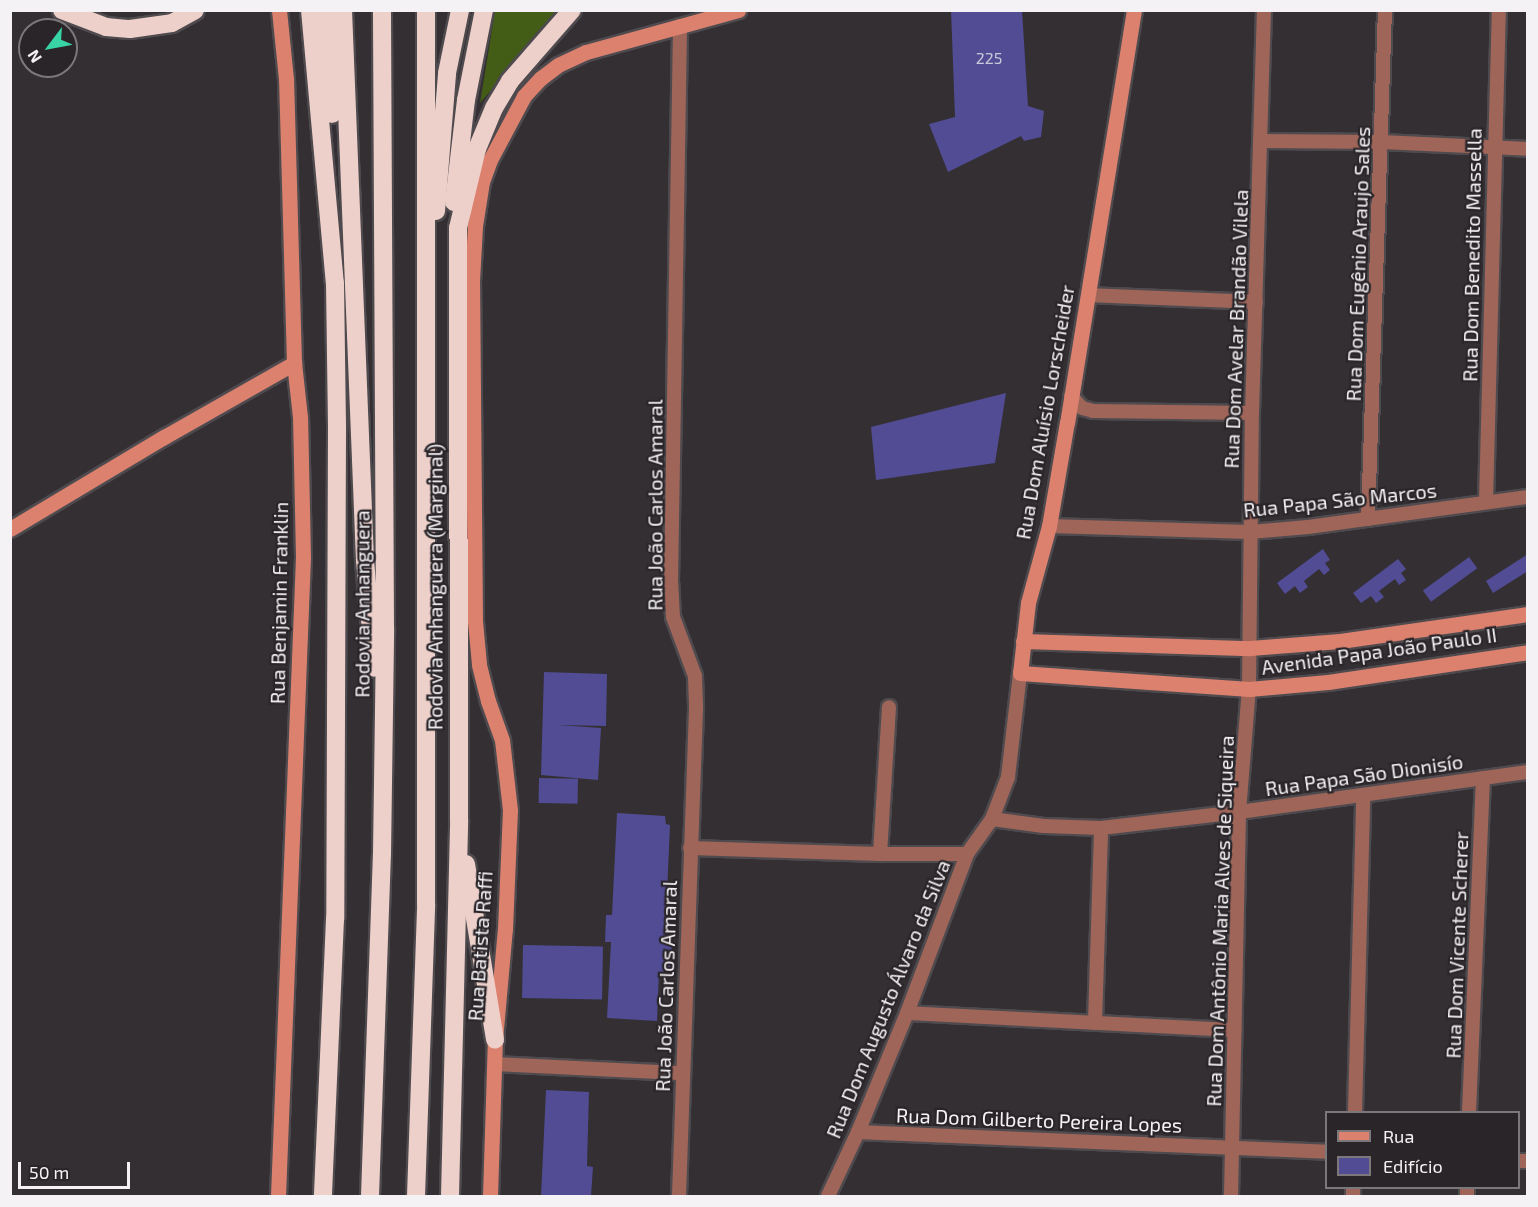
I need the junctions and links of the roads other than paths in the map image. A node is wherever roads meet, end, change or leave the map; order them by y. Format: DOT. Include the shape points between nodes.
graph roads {
  1 [pos="62,10"];
  2 [pos="195,10"];
  3 [pos="279,10"];
  4 [pos="310,10"];
  5 [pos="327,10"];
  6 [pos="343,10"];
  7 [pos="382,10"];
  8 [pos="426,10"];
  9 [pos="460,10"];
  10 [pos="484,10"];
  11 [pos="572,10"];
  12 [pos="692,10"];
  13 [pos="738,10"];
  14 [pos="1134,10"];
  15 [pos="1264,10"];
  16 [pos="1385,10"];
  17 [pos="1499,10"];
  18 [pos="680,26"];
  19 [pos="1261,141"];
  20 [pos="1382,142"];
  21 [pos="1494,148"];
  22 [pos="1527,149"];
  23 [pos="458,228"];
  24 [pos="335,283"];
  25 [pos="1088,295"];
  26 [pos="1256,302"];
  27 [pos="427,320"];
  28 [pos="294,363"];
  29 [pos="1071,396"];
  30 [pos="1093,411"];
  31 [pos="1252,413"];
  32 [pos="1067,422"];
  33 [pos="1527,497"];
  34 [pos="1486,501"];
  35 [pos="1368,519"];
  36 [pos="1049,526"];
  37 [pos="10,530"];
  38 [pos="1250,532"];
  39 [pos="1527,614"];
  40 [pos="1023,641"];
  41 [pos="1250,648"];
  42 [pos="1527,652"];
  43 [pos="1020,673"];
  44 [pos="1250,689"];
  45 [pos="889,707"];
  46 [pos="1527,772"];
  47 [pos="1483,778"];
  48 [pos="1363,796"];
  49 [pos="1239,812"];
  50 [pos="992,819"];
  51 [pos="459,820"];
  52 [pos="1101,828"];
  53 [pos="690,848"];
  54 [pos="381,854"];
  55 [pos="880,854"];
  56 [pos="967,854"];
  57 [pos="907,1013"];
  58 [pos="1095,1023"];
  59 [pos="1235,1030"];
  60 [pos="495,1040"];
  61 [pos="496,1065"];
  62 [pos="682,1073"];
  63 [pos="1355,1111"];
  64 [pos="1469,1111"];
  65 [pos="858,1132"];
  66 [pos="1233,1148"];
  67 [pos="1325,1152"];
  68 [pos="278,1197"];
  69 [pos="323,1197"];
  70 [pos="370,1197"];
  71 [pos="416,1197"];
  72 [pos="450,1197"];
  73 [pos="490,1197"];
  74 [pos="679,1197"];
  75 [pos="828,1197"];
  76 [pos="1231,1197"];
  1 -- 2 [label="highway" via="106,27 130,30 172,23"];
  3 -- 28 [label="street, Rua Benjamin Franklin" via="286,79"];
  4 -- 24 [label="highway"];
  5 -- 24 [label="highway" via="339,232"];
  6 -- 54 [label="highway" via="364,548 373,652"];
  7 -- 54 [label="highway, Rodovia Anhanguera" via="385,628"];
  8 -- 27 [label="highway"];
  9 -- 27 [label="highway" via="447,73"];
  10 -- 23 [label="highway" via="466,100 454,202"];
  11 -- 23 [label="highway, Rodovia Anhanguera (Marginal)" via="510,81 494,108 477,149"];
  12 -- 18 [label="street"];
  13 -- 18 [label="street, Rua Batista Raffi"];
  14 -- 25 [label="street, Rua Dom Aluísio Lorscheider"];
  15 -- 19 [label="street, Rua Dom Avelar Brandão Vilela"];
  16 -- 20 [label="street, Rua Dom Eugênio Araujo Sales"];
  17 -- 21 [label="street, Rua Dom Benedito Massella"];
  18 -- 53 [label="street, Rua João Carlos Amaral" via="671,583 673,616 695,676"];
  18 -- 60 [label="street, Rua Batista Raffi" via="570,57 541,78 524,96 482,182 472,281 475,621 479,664 502,740 510,810"];
  19 -- 20 [label="street"];
  19 -- 26 [label="street, Rua Dom Avelar Brandão Vilela"];
  20 -- 21 [label="street"];
  20 -- 35 [label="street, Rua Dom Eugênio Araujo Sales"];
  21 -- 22 [label="street"];
  21 -- 34 [label="street, Rua Dom Benedito Massella"];
  23 -- 51 [label="highway, Rodovia Anhanguera (Marginal)"];
  24 -- 69 [label="highway" via="335,919"];
  25 -- 26 [label="street"];
  25 -- 29 [label="street, Rua Dom Aluísio Lorscheider"];
  26 -- 31 [label="street, Rua Dom Avelar Brandão Vilela"];
  27 -- 71 [label="highway" via="426,904"];
  28 -- 37 [label="street"];
  28 -- 68 [label="street, Rua Benjamin Franklin" via="300,417 303,557"];
  29 -- 30 [label="street" via="1082,408"];
  29 -- 32 [label="street, Rua Dom Aluísio Lorscheider"];
  30 -- 31 [label="street"];
  30 -- 32 [label="street"];
  31 -- 38 [label="street, Rua Dom Avelar Brandão Vilela"];
  32 -- 36 [label="street, Rua Dom Aluísio Lorscheider"];
  33 -- 34 [label="street, Rua Papa São Marcos"];
  34 -- 35 [label="street, Rua Papa São Marcos"];
  35 -- 38 [label="street, Rua Papa São Marcos"];
  36 -- 38 [label="street, Rua Papa São Marcos"];
  36 -- 40 [label="street, Rua Dom Aluísio Lorscheider" via="1028,603"];
  38 -- 41 [label="street, Rua Dom Avelar Brandão Vilela"];
  39 -- 41 [label="street, Avenida Papa João Paulo II" via="1340,641"];
  40 -- 41 [label="street, Avenida Papa João Paulo II"];
  40 -- 43 [label="street, Rua Dom Aluísio Lorscheider"];
  41 -- 44 [label="street, Rua Dom Antônio Maria Alves de Siqueira"];
  42 -- 44 [label="street, Avenida Papa João Paulo II" via="1328,682"];
  43 -- 44 [label="street, Avenida Papa João Paulo II"];
  43 -- 50 [label="street, Rua Dom Aluísio Lorscheider" via="1008,777"];
  44 -- 49 [label="street, Rua Dom Antônio Maria Alves de Siqueira"];
  45 -- 55 [label="street"];
  46 -- 47 [label="street, Rua Papa São Dionisío"];
  47 -- 48 [label="street, Rua Papa São Dionisío"];
  47 -- 64 [label="street, Rua Dom Vicente Scherer"];
  48 -- 49 [label="street, Rua Papa São Dionisío"];
  48 -- 63 [label="street"];
  49 -- 52 [label="street, Rua Papa São Dionisío"];
  49 -- 59 [label="street, Rua Dom Antônio Maria Alves de Siqueira"];
  50 -- 52 [label="street, Rua Papa São Dionisío"];
  50 -- 56 [label="street, Rua Dom Augusto Álvaro da Silva"];
  51 -- 60 [label="highway"];
  51 -- 72 [label="highway, Rodovia Anhanguera (Marginal)"];
  52 -- 58 [label="street"];
  53 -- 55 [label="street"];
  53 -- 62 [label="street, Rua João Carlos Amaral"];
  54 -- 70 [label="highway, Rodovia Anhanguera"];
  55 -- 56 [label="street"];
  56 -- 57 [label="street, Rua Dom Augusto Álvaro da Silva"];
  57 -- 58 [label="street"];
  57 -- 65 [label="street, Rua Dom Augusto Álvaro da Silva"];
  58 -- 59 [label="street"];
  59 -- 66 [label="street, Rua Dom Antônio Maria Alves de Siqueira"];
  60 -- 61 [label="street, Rua Batista Raffi"];
  61 -- 62 [label="street"];
  61 -- 73 [label="street, Rua Batista Raffi"];
  62 -- 74 [label="street, Rua João Carlos Amaral"];
  65 -- 66 [label="street, Rua Dom Gilberto Pereira Lopes"];
  65 -- 75 [label="street, Rua Dom Augusto Álvaro da Silva"];
  66 -- 67 [label="street, Rua Dom Gilberto Pereira Lopes"];
  66 -- 76 [label="street, Rua Dom Antônio Maria Alves de Siqueira"];
}
